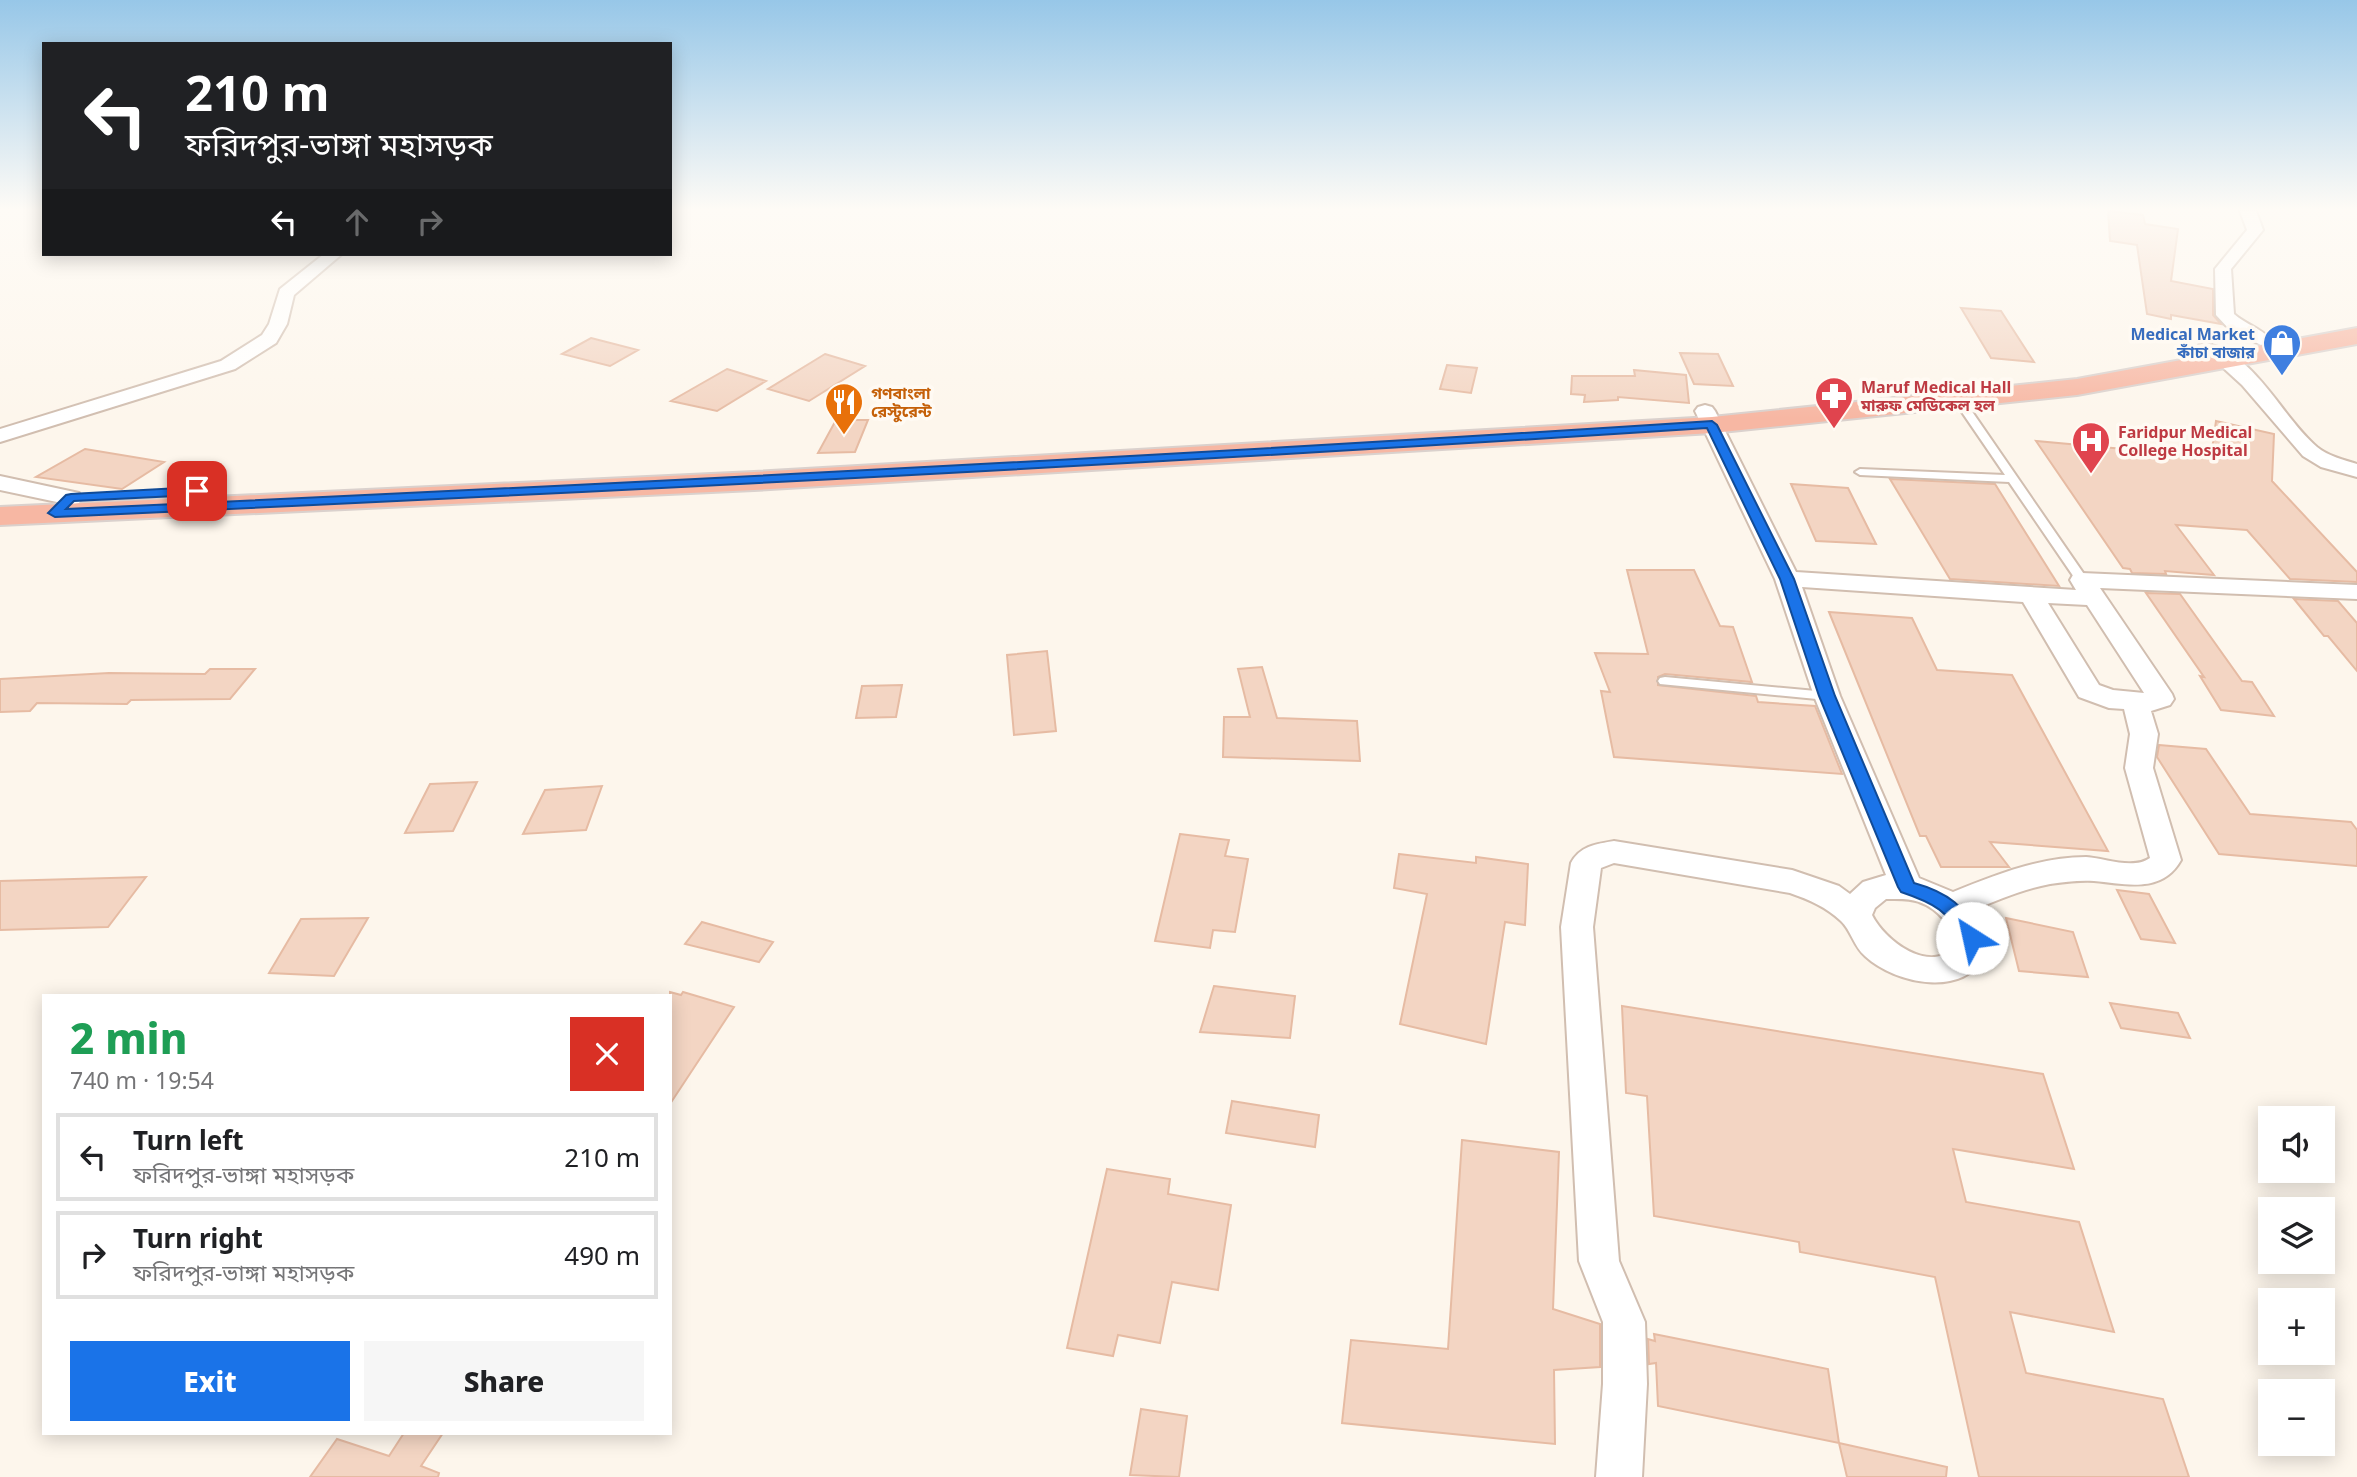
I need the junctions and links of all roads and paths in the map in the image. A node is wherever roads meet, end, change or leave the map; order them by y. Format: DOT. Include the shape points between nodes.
graph roads {
  1 [pos="302,280"];
  2 [pos="2224,280"];
  3 [pos="2357,322"];
  4 [pos="2357,336"];
  5 [pos="2260,340"];
  6 [pos="2216,354"];
  7 [pos="1950,393"];
  8 [pos="1708,418"];
  9 [pos="0,436"];
  10 [pos="2357,471"];
  11 [pos="1860,472"];
  12 [pos="2012,479"];
  13 [pos="0,484"];
  14 [pos="0,501"];
  15 [pos="63,505"];
  16 [pos="0,516"];
  17 [pos="1787,579"];
  18 [pos="2088,589"];
  19 [pos="2357,592"];
  20 [pos="2031,596"];
  21 [pos="1665,681"];
  22 [pos="1827,696"];
  23 [pos="2135,701"];
  24 [pos="1907,887"];
  25 [pos="1949,906"];
  26 [pos="1856,915"];
  27 [pos="1619,1477"];
  1 -- 9 [label="street" via="286,293 269,339 228,365"];
  2 -- 5 [label="street" via="2225,315"];
  3 -- 5 [label="highway"];
  4 -- 6 [label="highway"];
  5 -- 6 [label="highway"];
  6 -- 7 [label="highway" via="2077,387"];
  6 -- 10 [label="street" via="2249,381 2310,452"];
  7 -- 8 [label="highway"];
  7 -- 12 [label="lane"];
  8 -- 15 [label="highway" via="1356,448 768,480"];
  8 -- 17 [label="street"];
  11 -- 12 [label="lane"];
  12 -- 18 [label="lane"];
  13 -- 15 [label="street"];
  14 -- 15 [label="highway"];
  15 -- 16 [label="highway"];
  17 -- 20 [label="street"];
  17 -- 22 [label="street"];
  18 -- 19 [label="street"];
  18 -- 20 [label="street"];
  18 -- 23 [label="street" via="2160,694 2155,702"];
  20 -- 23 [label="street" via="2089,691 2109,699"];
  21 -- 22 [label="lane"];
  22 -- 24 [label="street"];
  23 -- 25 [label="street" via="2144,734 2139,768 2166,860 2159,871 2046,871"];
  24 -- 25 [label="street" via="1932,894"];
  24 -- 26 [label="street" via="1870,891"];
  25 -- 26 [label="street" via="1965,922 1972,938 1971,953 1960,964 1944,969 1898,960 1877,947"];
  26 -- 27 [label="street" via="1828,894 1792,882 1614,852 1596,855 1586,863 1577,927 1599,1261 1623,1322 1625,1384"];
}
